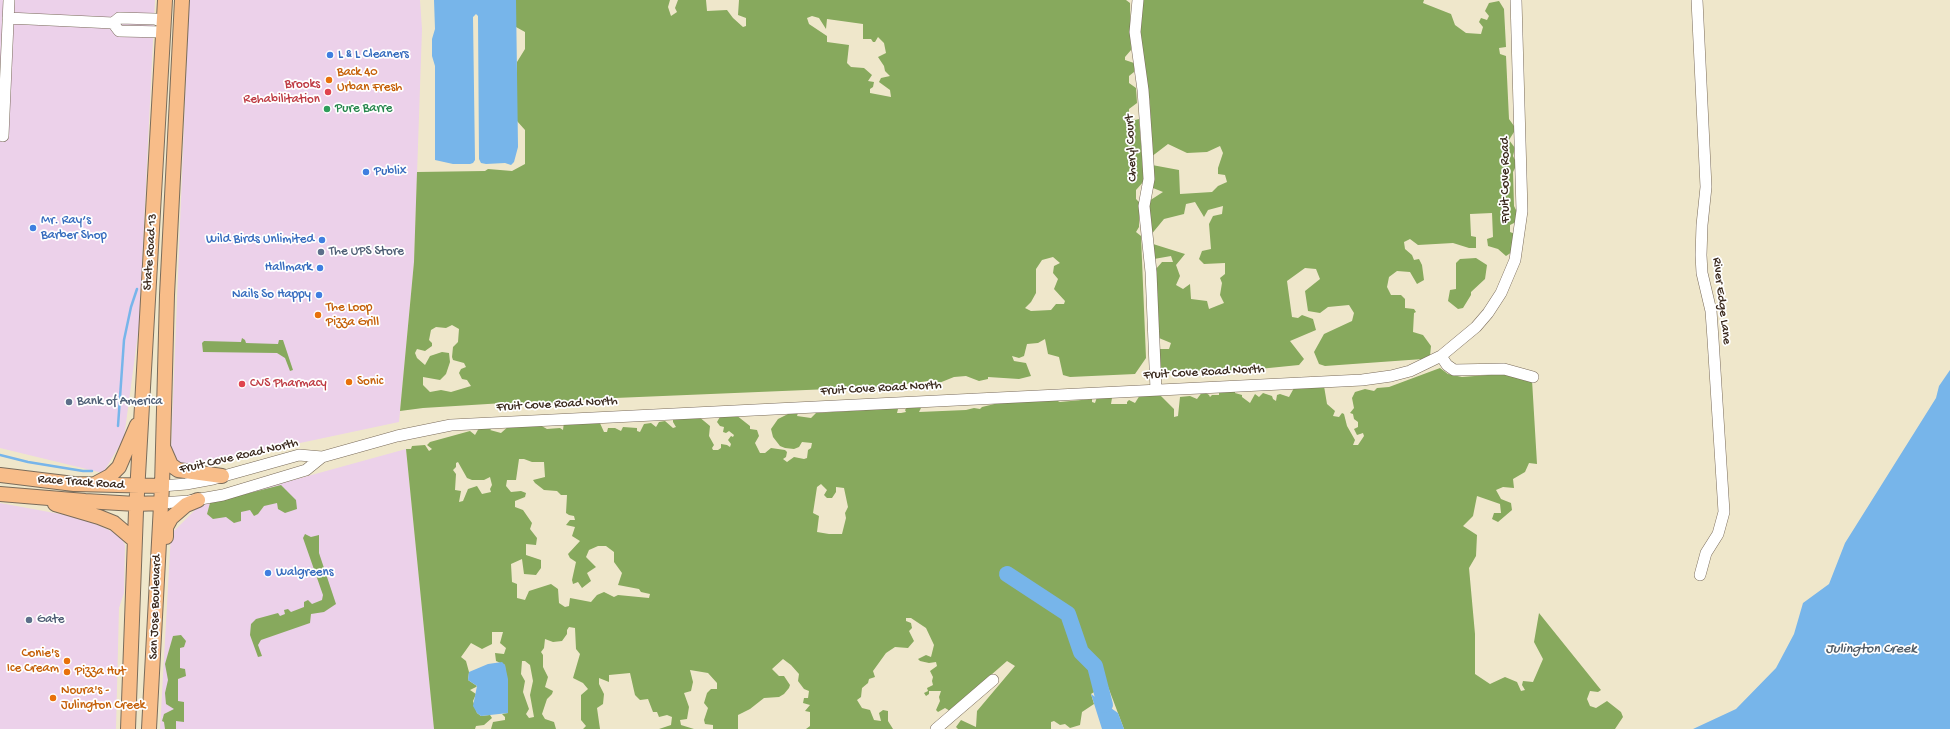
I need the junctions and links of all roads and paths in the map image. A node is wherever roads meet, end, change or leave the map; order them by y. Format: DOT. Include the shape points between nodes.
graph roads {
  1 [pos="9,0"];
  2 [pos="165,0"];
  3 [pos="182,0"];
  4 [pos="1138,0"];
  5 [pos="1516,0"];
  6 [pos="1697,0"];
  7 [pos="8,18"];
  8 [pos="164,27"];
  9 [pos="180,34"];
  10 [pos="3,136"];
  11 [pos="156,179"];
  12 [pos="172,206"];
  13 [pos="150,270"];
  14 [pos="167,295"];
  15 [pos="1441,356"];
  16 [pos="1533,377"];
  17 [pos="1156,390"];
  18 [pos="141,414"];
  19 [pos="163,446"];
  20 [pos="322,457"];
  21 [pos="0,475"];
  22 [pos="222,476"];
  23 [pos="92,485"];
  24 [pos="162,486"];
  25 [pos="137,487"];
  26 [pos="0,494"];
  27 [pos="38,498"];
  28 [pos="198,500"];
  29 [pos="161,503"];
  30 [pos="136,504"];
  31 [pos="134,540"];
  32 [pos="1700,576"];
  33 [pos="153,676"];
  34 [pos="993,680"];
  35 [pos="128,729"];
  36 [pos="149,729"];
  37 [pos="936,729"];
  1 -- 7 [label="street"];
  2 -- 8 [label="main road, State Road 13"];
  3 -- 9 [label="main road, State Road 13"];
  4 -- 17 [label="street, Cheryl Court" via="1135,32 1143,90 1149,179 1144,206 1151,272"];
  5 -- 15 [label="street, Fruit Cove Road" via="1522,211 1518,246 1507,281 1488,313"];
  6 -- 32 [label="street, River Edge Lane" via="1706,187 1701,255 1713,339 1724,512 1718,534 1706,553"];
  7 -- 8 [label="street" via="113,23 119,18 155,19"];
  7 -- 10 [label="street"];
  8 -- 9 [label="main road"];
  8 -- 11 [label="main road, State Road 13"];
  9 -- 12 [label="main road, State Road 13"];
  11 -- 12 [label="main road" via="163,196"];
  11 -- 13 [label="main road, State Road 13"];
  12 -- 14 [label="main road, State Road 13"];
  13 -- 14 [label="main road"];
  13 -- 18 [label="main road, State Road 13"];
  14 -- 19 [label="main road, State Road 13"];
  15 -- 16 [label="street" via="1454,370 1504,370"];
  15 -- 17 [label="street, Fruit Cove Road North" via="1410,370 1362,380"];
  17 -- 20 [label="street, Fruit Cove Road North" via="451,425 397,436"];
  18 -- 23 [label="main road" via="119,467 110,476"];
  18 -- 25 [label="main road, State Road 13"];
  19 -- 22 [label="main road" via="171,465 178,470"];
  19 -- 24 [label="main road, State Road 13"];
  20 -- 22 [label="street, Fruit Cove Road North" via="299,455"];
  20 -- 28 [label="street, Fruit Cove Road North" via="306,470 223,496"];
  21 -- 23 [label="main road, Race Track Road"];
  22 -- 24 [label="street, Fruit Cove Road North"];
  23 -- 25 [label="main road, Race Track Road"];
  24 -- 25 [label="main road, Race Track Road"];
  24 -- 29 [label="main road, San Jose Boulevard"];
  25 -- 30 [label="main road, State Road 13"];
  26 -- 27 [label="main road, Race Track Road"];
  27 -- 30 [label="main road, Race Track Road"];
  27 -- 31 [label="main road" via="114,523"];
  28 -- 29 [label="street, Fruit Cove Road North"];
  28 -- 33 [label="main road" via="178,510 166,527 160,670"];
  29 -- 30 [label="main road, Race Track Road"];
  29 -- 33 [label="main road, San Jose Boulevard"];
  30 -- 31 [label="main road, San Jose Boulevard"];
  31 -- 35 [label="main road, San Jose Boulevard"];
  33 -- 36 [label="main road, San Jose Boulevard"];
  34 -- 37 [label="street"];
}
